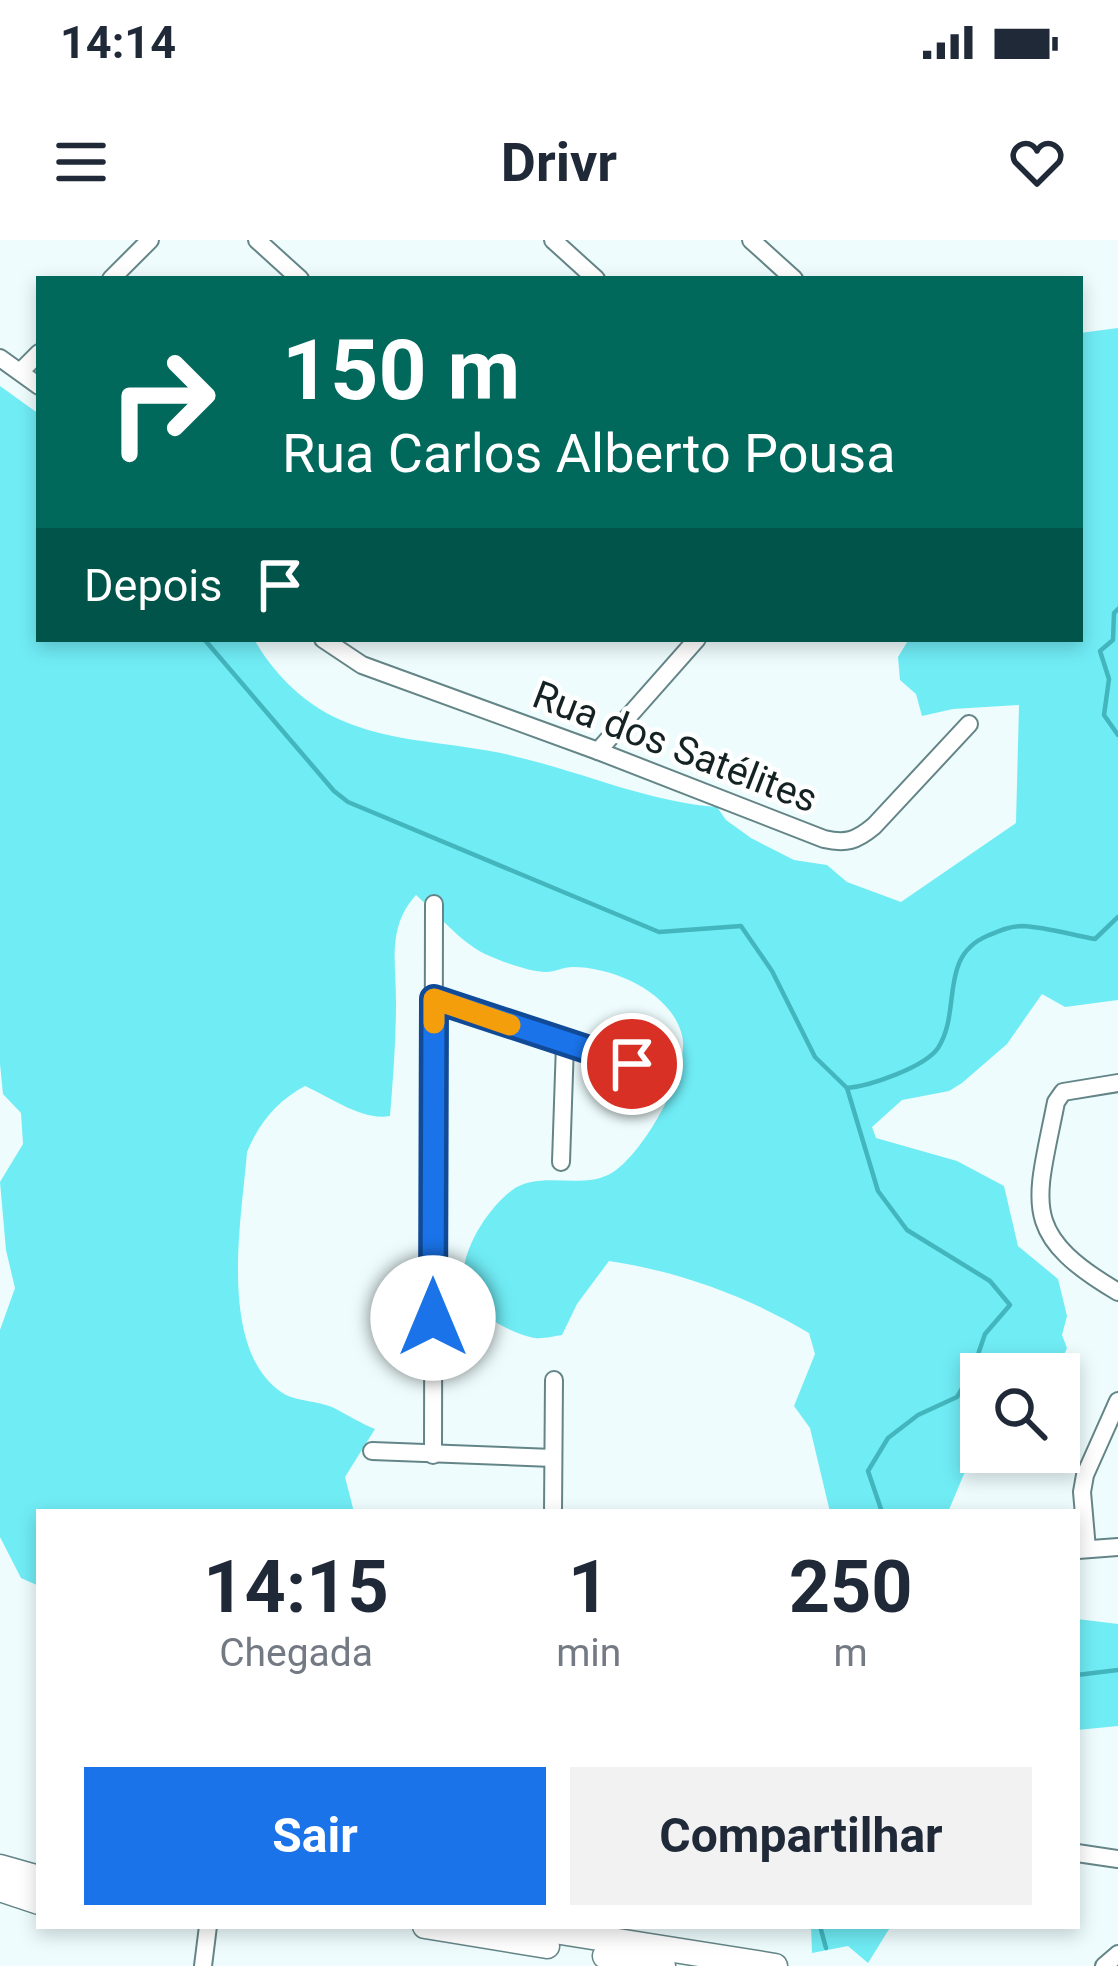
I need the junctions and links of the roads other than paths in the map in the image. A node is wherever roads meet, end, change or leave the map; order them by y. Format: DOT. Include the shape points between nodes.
graph roads {
  1 [pos="150,240"];
  2 [pos="256,240"];
  3 [pos="553,240"];
  4 [pos="751,240"];
  5 [pos="114,276"];
  6 [pos="297,276"];
  7 [pos="593,276"];
  8 [pos="791,276"];
  9 [pos="36,356"];
  10 [pos="0,358"];
  11 [pos="22,370"];
  12 [pos="36,383"];
  13 [pos="328,642"];
  14 [pos="694,642"];
  15 [pos="969,724"];
  16 [pos="598,751"];
  17 [pos="434,904"];
  18 [pos="434,999"];
  19 [pos="565,1044"];
  20 [pos="665,1073"];
  21 [pos="1118,1083"];
  22 [pos="561,1162"];
  23 [pos="1118,1292"];
  24 [pos="554,1380"];
  25 [pos="1118,1401"];
  26 [pos="372,1451"];
  27 [pos="433,1455"];
  28 [pos="553,1458"];
  29 [pos="554,1509"];
  30 [pos="1118,1546"];
  31 [pos="1082,1550"];
  32 [pos="1080,1853"];
  33 [pos="1118,1858"];
  34 [pos="0,1868"];
  35 [pos="36,1877"];
  36 [pos="0,1888"];
  37 [pos="36,1901"];
  38 [pos="208,1929"];
  39 [pos="443,1929"];
  40 [pos="546,1929"];
  41 [pos="202,1966"];
  42 [pos="663,1966"];
  43 [pos="775,1966"];
  1 -- 5 [label="street"];
  2 -- 6 [label="street"];
  3 -- 7 [label="street"];
  4 -- 8 [label="street"];
  9 -- 11 [label="street"];
  10 -- 11 [label="street"];
  11 -- 12 [label="street"];
  13 -- 16 [label="street, Rua dos Satélites" via="362,665"];
  14 -- 16 [label="street"];
  15 -- 16 [label="street, Rua dos Satélites" via="874,826 844,843"];
  17 -- 18 [label="street"];
  18 -- 19 [label="street"];
  18 -- 27 [label="street"];
  19 -- 20 [label="street"];
  19 -- 22 [label="street"];
  21 -- 23 [label="street" via="1063,1092 1039,1191 1042,1217 1062,1254"];
  24 -- 28 [label="street"];
  25 -- 31 [label="street" via="1085,1475"];
  26 -- 27 [label="street"];
  27 -- 28 [label="street"];
  28 -- 29 [label="street"];
  30 -- 31 [label="street"];
  32 -- 33 [label="street"];
  34 -- 35 [label="main road"];
  36 -- 37 [label="main road"];
  38 -- 41 [label="street"];
  39 -- 42 [label="main road"];
  40 -- 43 [label="main road"];
}
